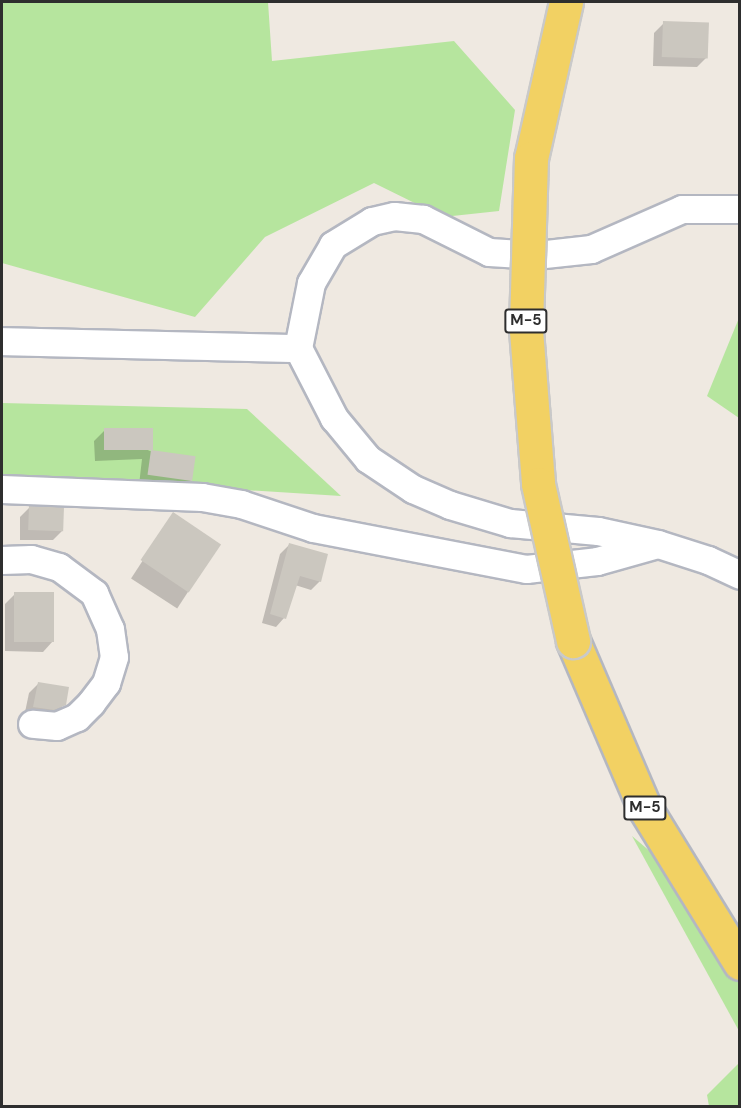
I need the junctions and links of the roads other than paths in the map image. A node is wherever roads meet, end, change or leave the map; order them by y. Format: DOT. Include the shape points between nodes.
graph roads {
  1 [pos="566,2"];
  2 [pos="740,209"];
  3 [pos="2,341"];
  4 [pos="298,348"];
  5 [pos="2,489"];
  6 [pos="658,544"];
  7 [pos="2,560"];
  8 [pos="740,575"];
  9 [pos="32,724"];
  10 [pos="740,963"];
  1 -- 10 [label="main road, M-5, bridge" via="531,158 526,330 538,484 573,641 644,807"];
  2 -- 4 [label="street" via="682,209 591,249 537,255 489,252 423,219 394,216 372,221 333,245 311,283"];
  3 -- 4 [label="street"];
  4 -- 6 [label="street" via="334,418 368,459 413,489 450,506 510,523 598,531"];
  5 -- 6 [label="street" via="202,497 241,504 313,528 526,569 597,561"];
  6 -- 8 [label="street"];
  7 -- 9 [label="street" via="31,559 59,567 94,593 110,629 114,657 106,683 91,703 77,717 57,726"];
}
